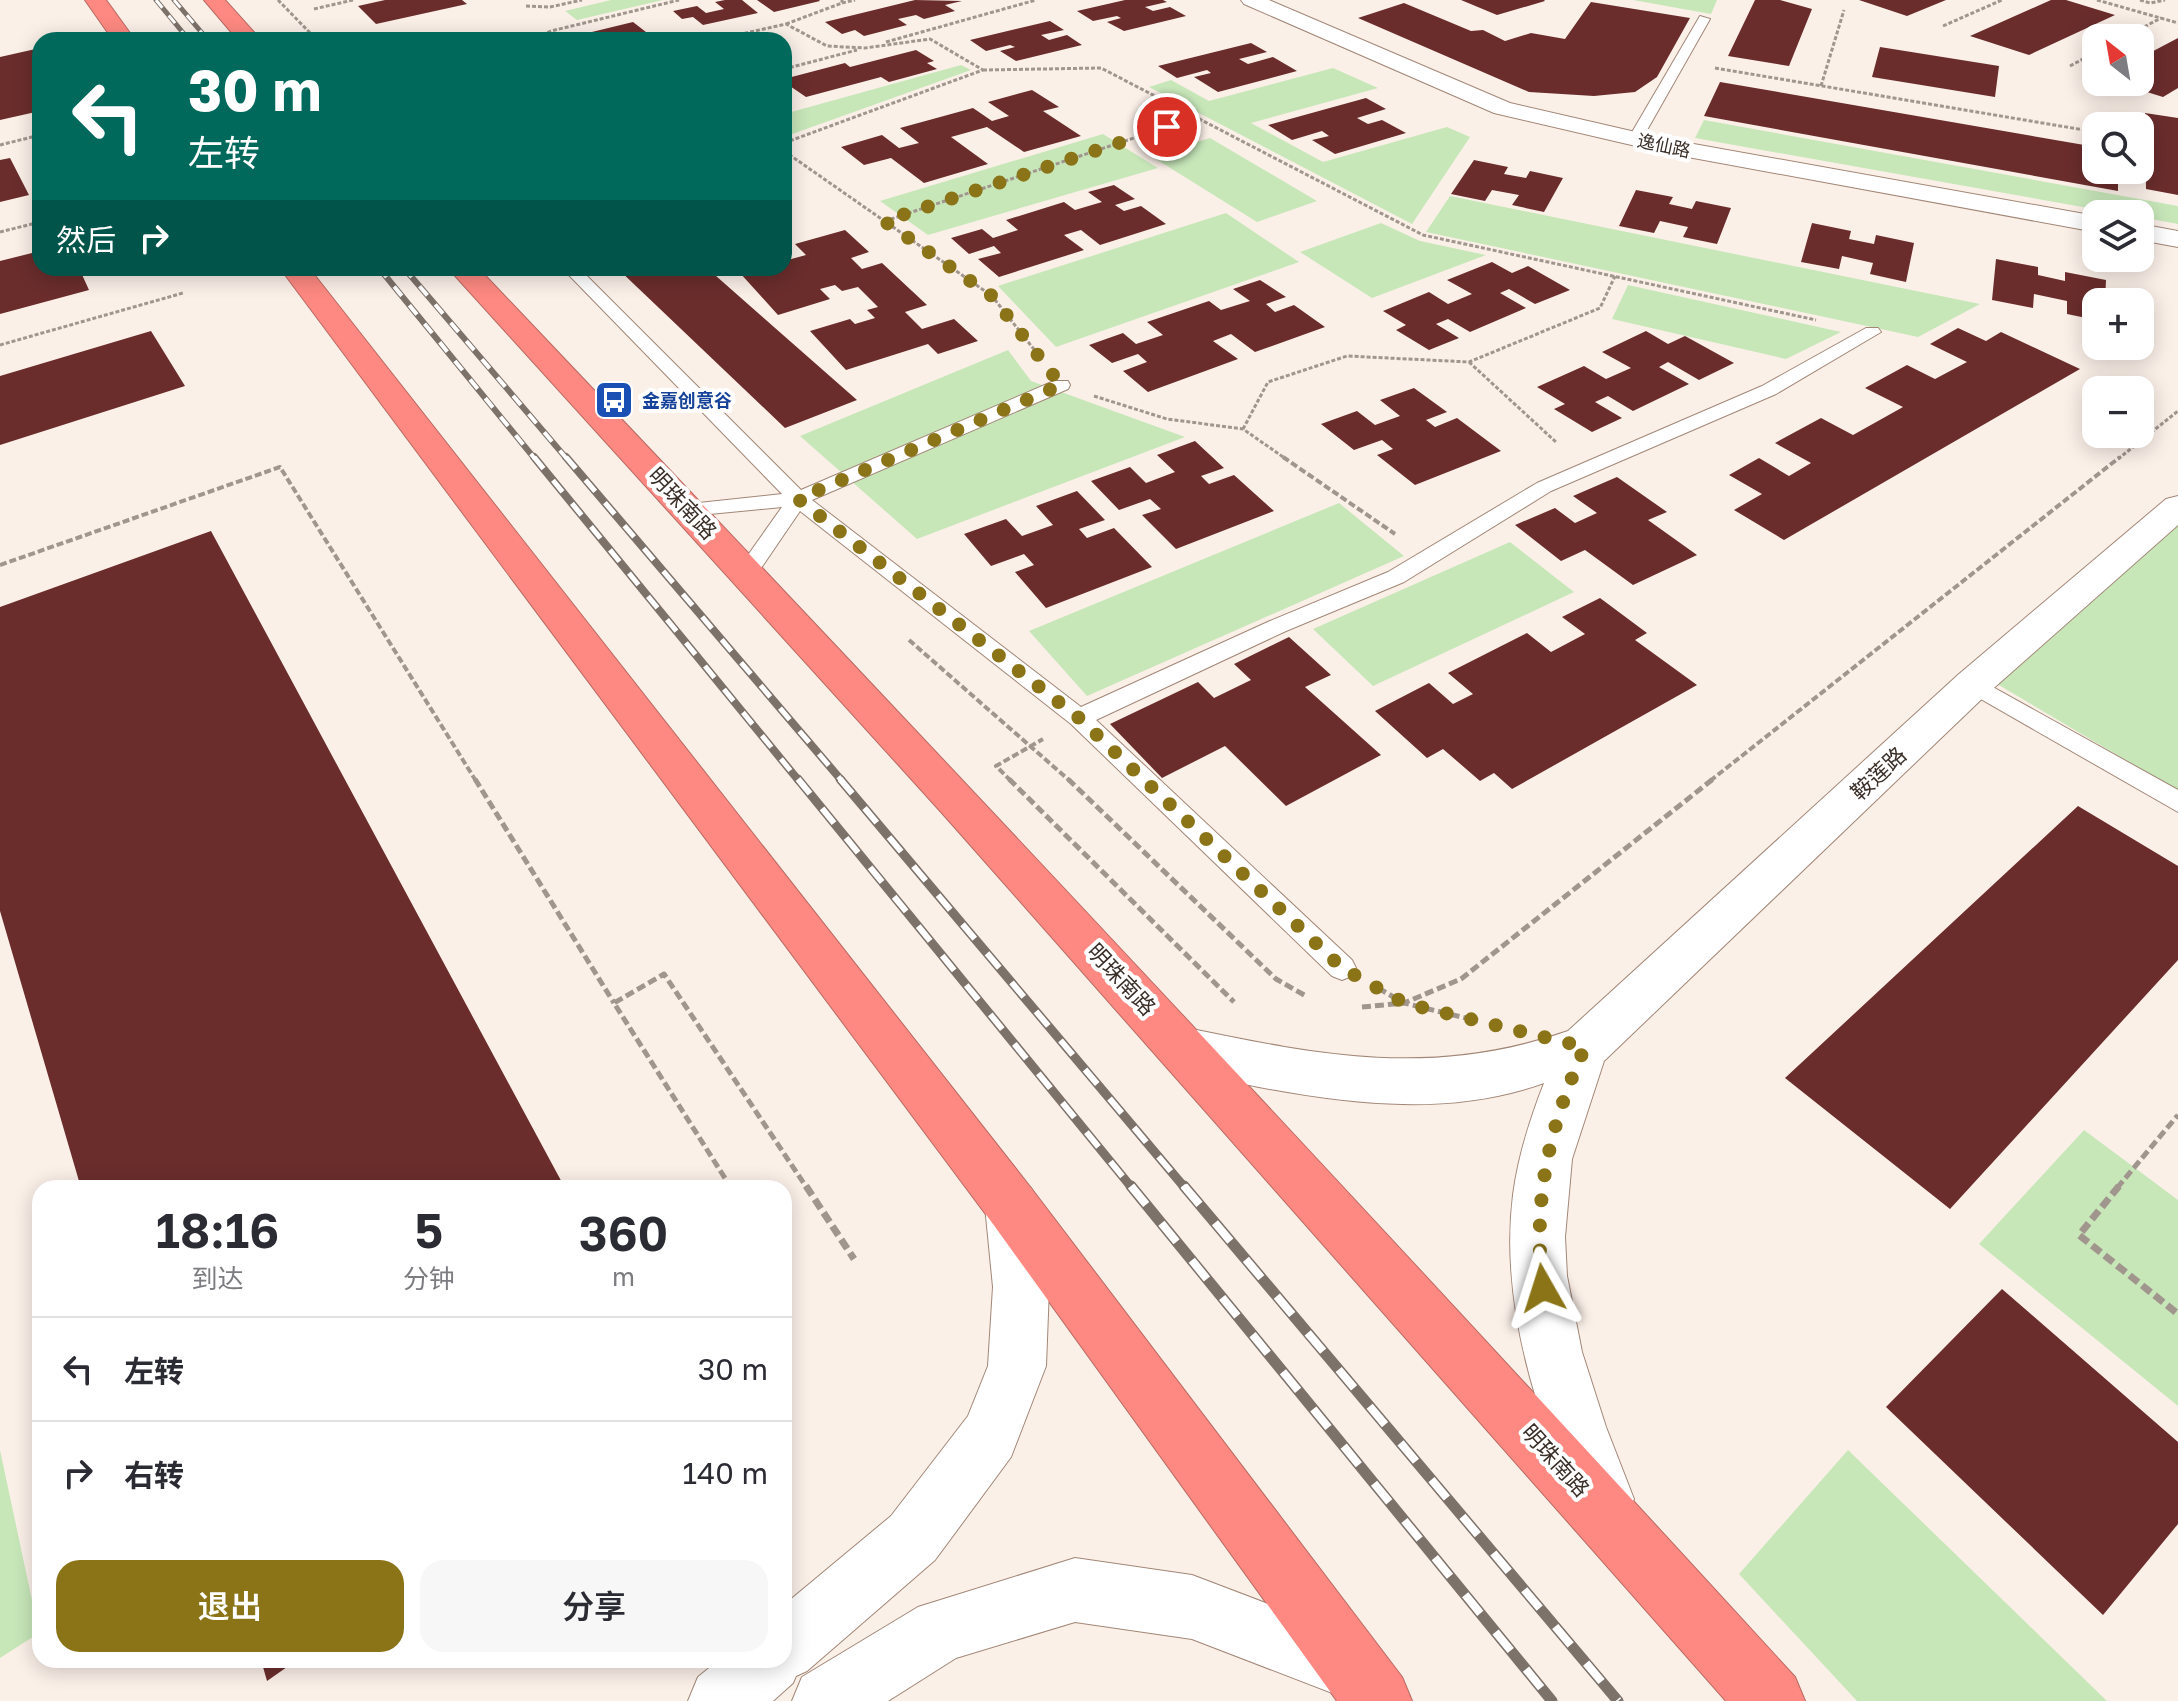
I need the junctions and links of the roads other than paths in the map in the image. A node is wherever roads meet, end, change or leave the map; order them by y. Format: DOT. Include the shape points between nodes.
graph roads {
  1 [pos="95,0"];
  2 [pos="214,0"];
  3 [pos="1251,0"];
  4 [pos="1704,19"];
  5 [pos="118,32"];
  6 [pos="243,32"];
  7 [pos="1635,139"];
  8 [pos="2082,221"];
  9 [pos="2154,235"];
  10 [pos="2178,239"];
  11 [pos="300,276"];
  12 [pos="470,276"];
  13 [pos="578,276"];
  14 [pos="1872,332"];
  15 [pos="1061,385"];
  16 [pos="798,499"];
  17 [pos="2178,507"];
  18 [pos="689,510"];
  19 [pos="747,572"];
  20 [pos="1973,684"];
  21 [pos="1079,718"];
  22 [pos="2178,802"];
  23 [pos="1342,968"];
  24 [pos="1585,1047"];
  25 [pos="1187,1050"];
  26 [pos="1012,1206"];
  27 [pos="1612,1523"];
  28 [pos="792,1641"];
  29 [pos="761,1668"];
  30 [pos="1366,1685"];
  31 [pos="722,1701"];
  32 [pos="826,1701"];
  33 [pos="1771,1701"];
  1 -- 5 [label="highway"];
  2 -- 6 [label="highway"];
  3 -- 7 [label="street, 逸仙路" via="1502,108"];
  4 -- 7 [label="lane"];
  7 -- 8 [label="street, 逸仙路"];
  9 -- 10 [label="street"];
  11 -- 26 [label="highway"];
  12 -- 18 [label="highway, 明珠南路"];
  13 -- 16 [label="lane"];
  14 -- 21 [label="lane" via="1769,390 1544,487 1396,577"];
  15 -- 16 [label="lane"];
  16 -- 18 [label="lane"];
  16 -- 19 [label="lane"];
  16 -- 21 [label="lane"];
  17 -- 20 [label="street, 鞍莲路"];
  18 -- 19 [label="highway, 明珠南路"];
  19 -- 25 [label="highway, 明珠南路"];
  20 -- 22 [label="lane"];
  20 -- 24 [label="street, 鞍莲路"];
  21 -- 23 [label="lane"];
  24 -- 25 [label="street" via="1500,1076 1415,1083 1326,1076"];
  24 -- 27 [label="street" via="1545,1165 1538,1235 1546,1310 1570,1416"];
  25 -- 27 [label="highway, 明珠南路"];
  26 -- 28 [label="street" via="1021,1287 1017,1366 990,1436 913,1538"];
  26 -- 30 [label="highway"];
  27 -- 33 [label="highway, 明珠南路"];
  29 -- 31 [label="street"];
  30 -- 32 [label="street" via="1192,1607 1075,1590 941,1630"];
}
